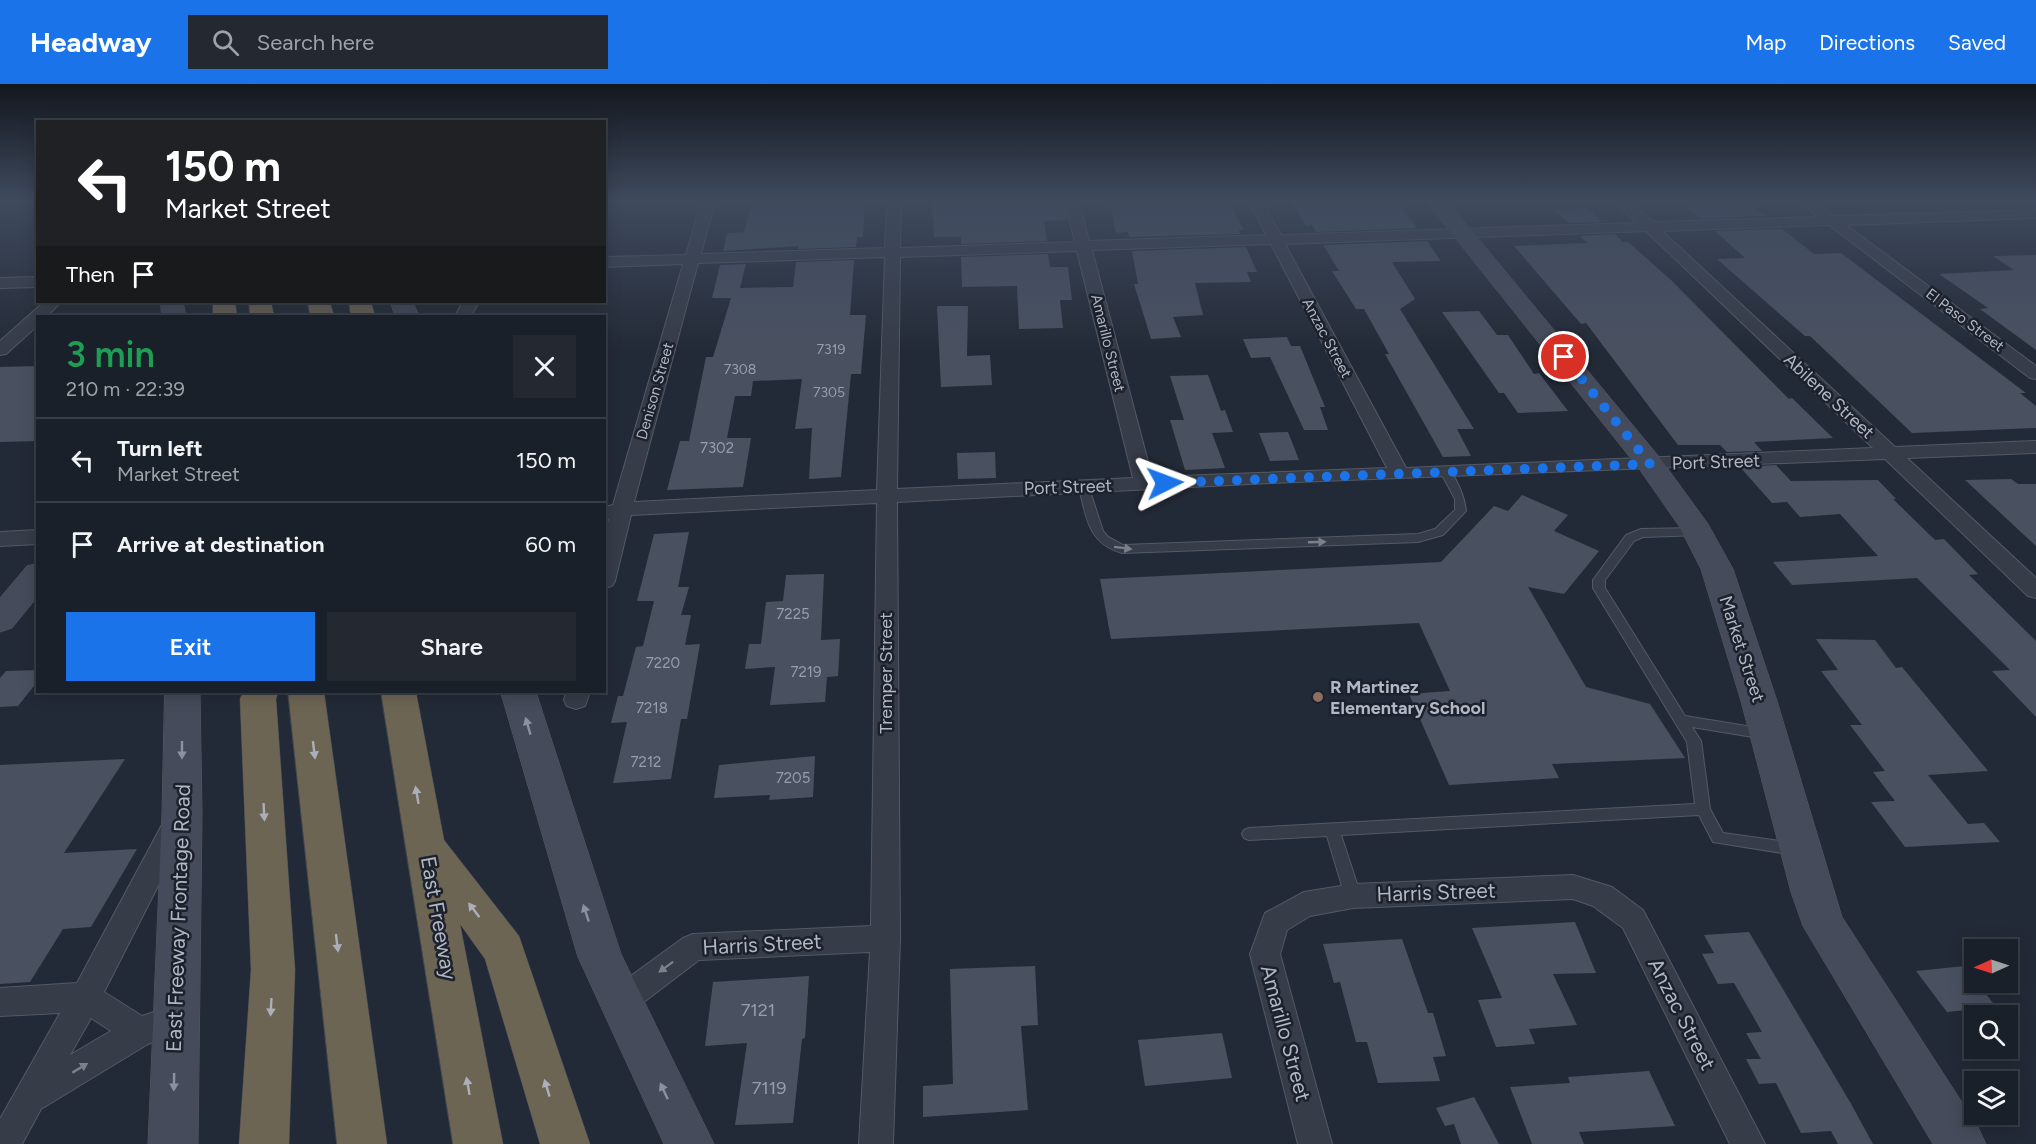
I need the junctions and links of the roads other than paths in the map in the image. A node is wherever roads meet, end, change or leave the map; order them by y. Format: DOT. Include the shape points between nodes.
graph roads {
  1 [pos="694,251"];
  2 [pos="910,251"];
  3 [pos="1084,251"];
  4 [pos="1282,251"];
  5 [pos="1477,251"];
  6 [pos="1676,251"];
  7 [pos="1873,251"];
  8 [pos="893,252"];
  9 [pos="692,258"];
  10 [pos="606,262"];
  11 [pos="36,282"];
  12 [pos="0,283"];
  13 [pos="52,303"];
  14 [pos="39,315"];
  15 [pos="36,317"];
  16 [pos="0,350"];
  17 [pos="2036,374"];
  18 [pos="2036,447"];
  19 [pos="1892,455"];
  20 [pos="1650,464"];
  21 [pos="1445,471"];
  22 [pos="1400,474"];
  23 [pos="1144,484"];
  24 [pos="1084,487"];
  25 [pos="887,494"];
  26 [pos="613,512"];
  27 [pos="1697,532"];
  28 [pos="36,537"];
  29 [pos="0,539"];
  30 [pos="606,566"];
  31 [pos="36,576"];
  32 [pos="2036,591"];
  33 [pos="0,620"];
  34 [pos="182,693"];
  35 [pos="261,693"];
  36 [pos="306,693"];
  37 [pos="398,693"];
  38 [pos="518,693"];
  39 [pos="1681,720"];
  40 [pos="1768,735"];
  41 [pos="1703,809"];
  42 [pos="182,814"];
  43 [pos="1332,829"];
  44 [pos="1249,834"];
  45 [pos="426,846"];
  46 [pos="1800,850"];
  47 [pos="1353,896"];
  48 [pos="1602,897"];
  49 [pos="1275,922"];
  50 [pos="885,938"];
  51 [pos="86,997"];
  52 [pos="621,1001"];
  53 [pos="0,1002"];
  54 [pos="157,1026"];
  55 [pos="30,1098"];
  56 [pos="4,1144"];
  57 [pos="173,1144"];
  58 [pos="264,1144"];
  59 [pos="362,1144"];
  60 [pos="478,1144"];
  61 [pos="565,1144"];
  62 [pos="689,1144"];
  63 [pos="876,1144"];
  64 [pos="1315,1144"];
  65 [pos="1748,1144"];
  66 [pos="1960,1144"];
  1 -- 9 [label="street, Denison Street"];
  2 -- 8 [label="street"];
  3 -- 23 [label="street, Amarillo Street"];
  4 -- 22 [label="street, Anzac Street"];
  5 -- 20 [label="street, Market Street"];
  6 -- 19 [label="street, Abilene Street"];
  7 -- 17 [label="street, El Paso Street"];
  8 -- 9 [label="street"];
  8 -- 25 [label="street, Tremper Street"];
  9 -- 10 [label="street"];
  9 -- 26 [label="street, Denison Street"];
  11 -- 12 [label="street"];
  13 -- 14 [label="street"];
  15 -- 16 [label="street"];
  18 -- 19 [label="street, Port Street"];
  19 -- 20 [label="street, Port Street"];
  19 -- 32 [label="street, Abilene Street"];
  20 -- 21 [label="street, Port Street"];
  20 -- 27 [label="street, Market Street"];
  21 -- 22 [label="street, Port Street"];
  24 -- 21 [label="lane, one-way" via="1097,533 1106,545 1122,549 1418,538 1439,532 1461,511 1460,499"];
  22 -- 23 [label="street, Port Street"];
  23 -- 24 [label="street, Port Street"];
  24 -- 25 [label="street, Port Street"];
  25 -- 26 [label="street, Port Street"];
  25 -- 50 [label="street, Tremper Street"];
  26 -- 30 [label="street, Denison Street"];
  27 -- 39 [label="lane" via="1641,533 1630,538 1599,580 1607,602"];
  27 -- 40 [label="street, Market Street" via="1717,569"];
  28 -- 29 [label="street"];
  31 -- 33 [label="street"];
  34 -- 42 [label="street, East Freeway Frontage Road, one-way"];
  35 -- 58 [label="highway, one-way" via="273,970"];
  36 -- 59 [label="highway, one-way"];
  45 -- 37 [label="highway, East Freeway, one-way"];
  52 -- 38 [label="street, one-way" via="600,957"];
  39 -- 40 [label="lane"];
  39 -- 41 [label="lane" via="1694,741"];
  40 -- 46 [label="street, Market Street"];
  41 -- 43 [label="lane"];
  41 -- 46 [label="lane" via="1718,838"];
  42 -- 51 [label="street"];
  42 -- 54 [label="street, East Freeway Frontage Road"];
  43 -- 44 [label="lane"];
  43 -- 47 [label="lane"];
  60 -- 45 [label="highway, East Freeway, one-way"];
  61 -- 45 [label="highway, one-way" via="504,950"];
  46 -- 66 [label="street, Market Street" via="1824,926"];
  47 -- 48 [label="street, Harris Street" via="1573,887"];
  47 -- 49 [label="street, Harris Street" via="1304,905"];
  48 -- 65 [label="street, Anzac Street" via="1634,919"];
  49 -- 64 [label="street, Amarillo Street" via="1265,954"];
  50 -- 52 [label="street, Harris Street, one-way" via="693,947"];
  50 -- 63 [label="street, Tremper Street"];
  51 -- 53 [label="street"];
  51 -- 54 [label="street"];
  51 -- 55 [label="street"];
  62 -- 52 [label="street, one-way"];
  55 -- 54 [label="street, one-way"];
  54 -- 57 [label="street, East Freeway Frontage Road, one-way"];
  55 -- 56 [label="street"];
}
